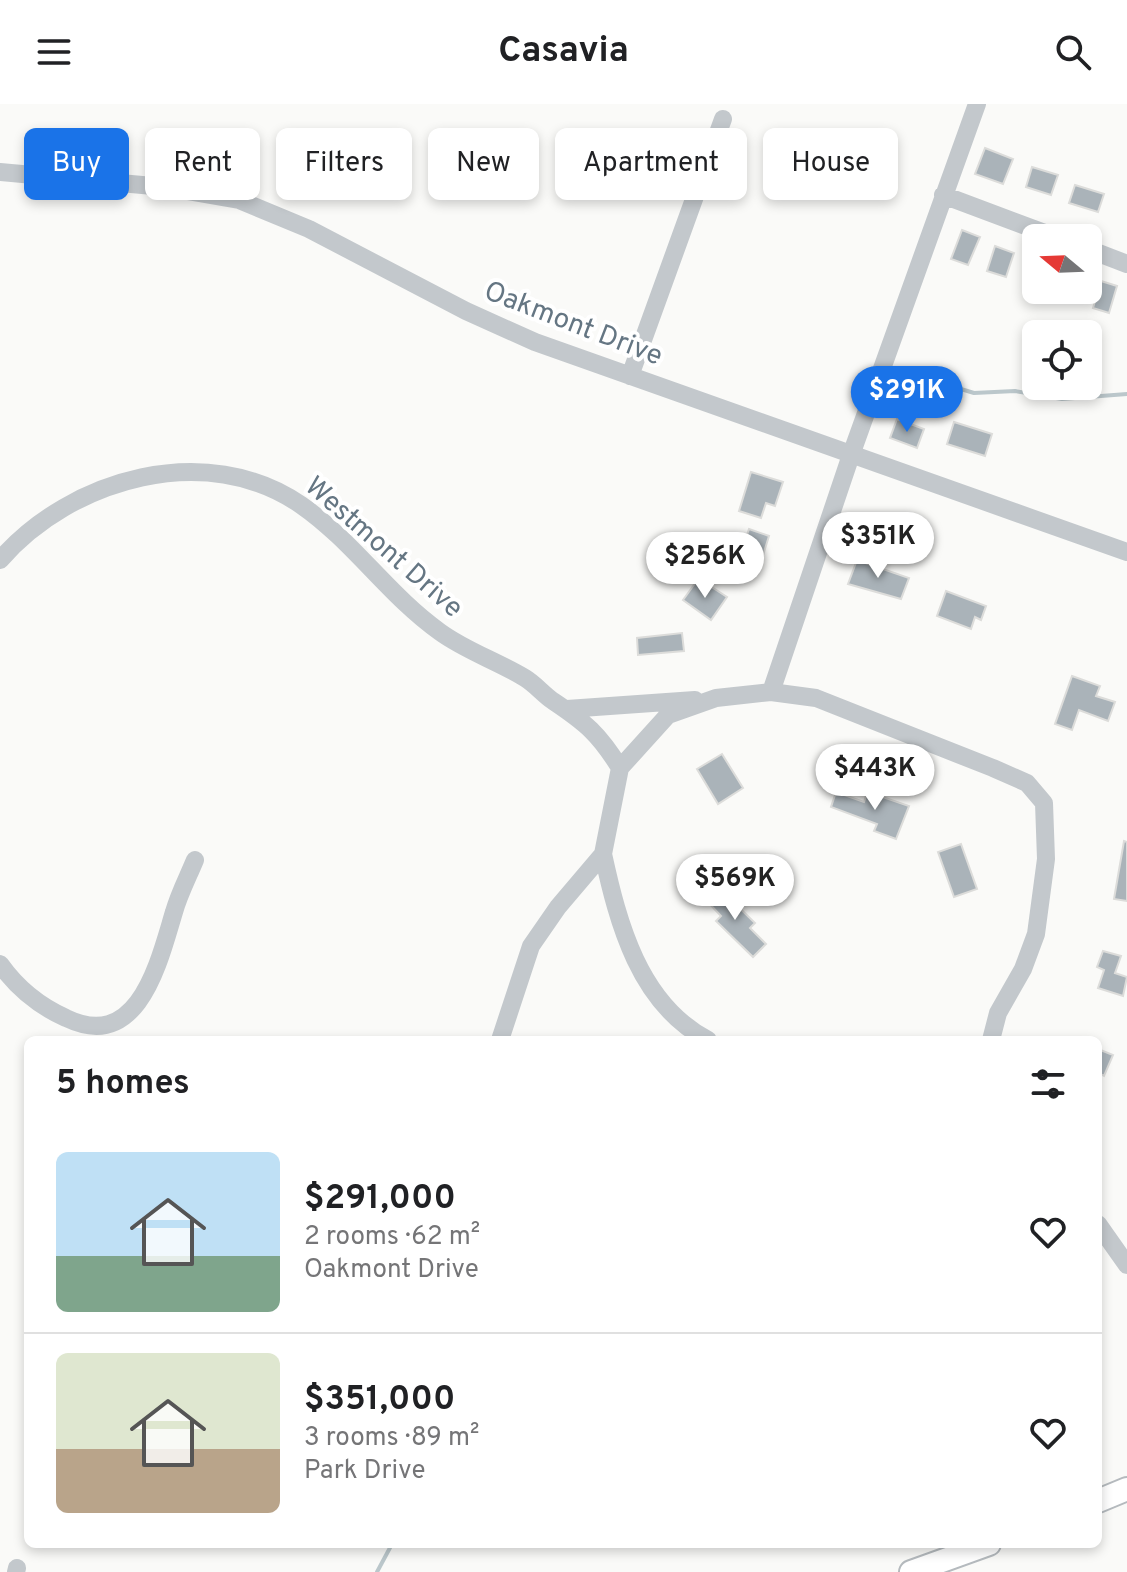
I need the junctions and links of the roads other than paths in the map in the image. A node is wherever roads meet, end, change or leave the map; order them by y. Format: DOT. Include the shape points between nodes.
graph roads {
  1 [pos="977,104"];
  2 [pos="723,119"];
  3 [pos="0,172"];
  4 [pos="943,195"];
  5 [pos="1022,225"];
  6 [pos="1102,254"];
  7 [pos="1127,264"];
  8 [pos="630,376"];
  9 [pos="851,455"];
  10 [pos="1127,552"];
  11 [pos="0,560"];
  12 [pos="771,692"];
  13 [pos="708,700"];
  14 [pos="567,709"];
  15 [pos="620,768"];
  16 [pos="603,854"];
  17 [pos="195,860"];
  18 [pos="0,964"];
  19 [pos="501,1036"];
  20 [pos="702,1036"];
  21 [pos="991,1036"];
  22 [pos="1102,1230"];
  23 [pos="1127,1265"];
  24 [pos="1127,1489"];
  25 [pos="1102,1499"];
  26 [pos="978,1548"];
  27 [pos="911,1572"];
  1 -- 4 [label="street"];
  2 -- 8 [label="street"];
  3 -- 8 [label="street, Oakmont Drive" via="164,187 239,200 309,229 466,311"];
  4 -- 5 [label="street"];
  4 -- 9 [label="street"];
  6 -- 7 [label="street"];
  8 -- 9 [label="street, Oakmont Drive"];
  9 -- 10 [label="street, Oakmont Drive"];
  9 -- 12 [label="street"];
  11 -- 14 [label="street, Westmont Drive" via="39,524 106,488 193,472 243,478 300,504 410,609 472,653 526,678"];
  12 -- 13 [label="street"];
  12 -- 21 [label="street" via="816,698 1017,777 1036,792 1046,815 1036,934"];
  13 -- 14 [label="street"];
  13 -- 15 [label="street" via="661,721"];
  14 -- 15 [label="street, Westmont Drive" via="601,737"];
  15 -- 16 [label="street"];
  16 -- 19 [label="street" via="531,946"];
  16 -- 20 [label="street" via="620,924 640,971 680,1020"];
  17 -- 18 [label="street" via="151,980 131,1012 120,1019 71,1021 27,994"];
  22 -- 23 [label="street"];
  24 -- 25 [label="main road"];
  26 -- 27 [label="main road"];
}
